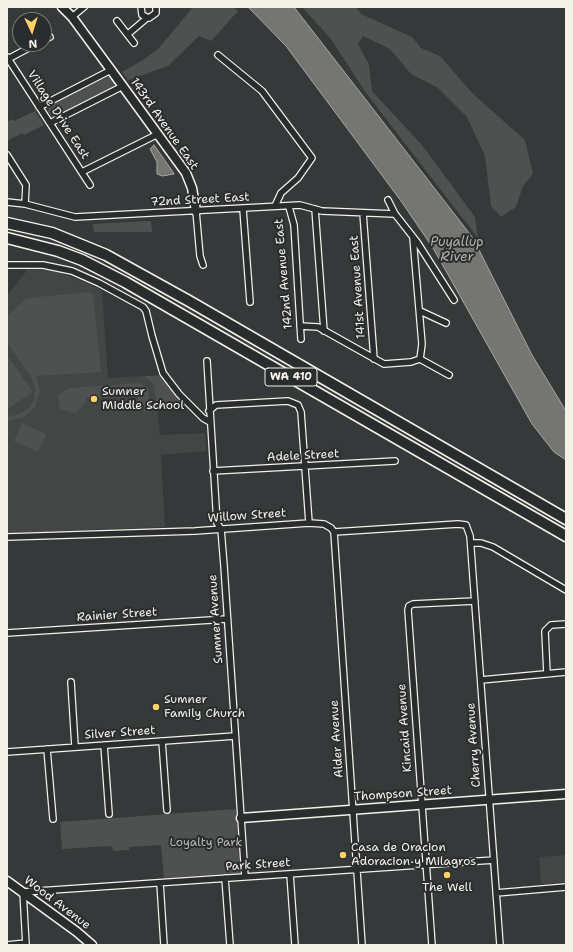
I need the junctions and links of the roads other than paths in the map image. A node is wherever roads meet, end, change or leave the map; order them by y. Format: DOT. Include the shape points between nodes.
graph roads {
  1 [pos="62,7"];
  2 [pos="84,7"];
  3 [pos="141,7"];
  4 [pos="156,7"];
  5 [pos="72,17"];
  6 [pos="147,18"];
  7 [pos="117,21"];
  8 [pos="128,34"];
  9 [pos="134,43"];
  10 [pos="19,52"];
  11 [pos="218,55"];
  12 [pos="7,58"];
  13 [pos="112,70"];
  14 [pos="123,86"];
  15 [pos="39,106"];
  16 [pos="50,123"];
  17 [pos="158,134"];
  18 [pos="7,155"];
  19 [pos="82,172"];
  20 [pos="90,186"];
  21 [pos="388,200"];
  22 [pos="7,202"];
  23 [pos="25,204"];
  24 [pos="275,206"];
  25 [pos="289,207"];
  26 [pos="243,209"];
  27 [pos="315,209"];
  28 [pos="196,211"];
  29 [pos="363,212"];
  30 [pos="395,214"];
  31 [pos="7,223"];
  32 [pos="7,238"];
  33 [pos="413,238"];
  34 [pos="7,265"];
  35 [pos="203,265"];
  36 [pos="454,300"];
  37 [pos="250,302"];
  38 [pos="420,311"];
  39 [pos="446,323"];
  40 [pos="300,326"];
  41 [pos="324,331"];
  42 [pos="301,339"];
  43 [pos="374,359"];
  44 [pos="420,359"];
  45 [pos="207,360"];
  46 [pos="449,375"];
  47 [pos="209,412"];
  48 [pos="210,422"];
  49 [pos="395,461"];
  50 [pos="305,467"];
  51 [pos="213,471"];
  52 [pos="566,519"];
  53 [pos="309,523"];
  54 [pos="221,529"];
  55 [pos="334,532"];
  56 [pos="566,536"];
  57 [pos="7,537"];
  58 [pos="470,543"];
  59 [pos="566,590"];
  60 [pos="475,601"];
  61 [pos="227,619"];
  62 [pos="566,624"];
  63 [pos="7,633"];
  64 [pos="566,672"];
  65 [pos="547,674"];
  66 [pos="481,680"];
  67 [pos="71,682"];
  68 [pos="235,736"];
  69 [pos="162,741"];
  70 [pos="104,744"];
  71 [pos="75,746"];
  72 [pos="47,748"];
  73 [pos="7,752"];
  74 [pos="566,794"];
  75 [pos="490,800"];
  76 [pos="422,804"];
  77 [pos="352,809"];
  78 [pos="167,810"];
  79 [pos="109,814"];
  80 [pos="241,818"];
  81 [pos="53,819"];
  82 [pos="494,860"];
  83 [pos="426,864"];
  84 [pos="357,869"];
  85 [pos="290,874"];
  86 [pos="245,877"];
  87 [pos="225,878"];
  88 [pos="7,881"];
  89 [pos="160,883"];
  90 [pos="566,887"];
  91 [pos="23,892"];
  92 [pos="496,893"];
  93 [pos="26,944"];
  94 [pos="7,945"];
  95 [pos="92,945"];
  96 [pos="164,945"];
  97 [pos="230,945"];
  98 [pos="295,945"];
  99 [pos="362,945"];
  100 [pos="432,945"];
  101 [pos="500,945"];
  1 -- 5 [label="street, 143rd Avenue East"];
  2 -- 5 [label="street"];
  3 -- 6 [label="street" via="141,13"];
  4 -- 6 [label="street" via="154,16"];
  5 -- 13 [label="street, 143rd Avenue East"];
  6 -- 8 [label="street"];
  7 -- 8 [label="street"];
  8 -- 9 [label="street"];
  10 -- 12 [label="street"];
  11 -- 24 [label="street, 142nd Avenue East" via="262,91 312,158 298,178 281,193"];
  12 -- 15 [label="street, Village Drive East"];
  13 -- 14 [label="street, 143rd Avenue East"];
  13 -- 15 [label="street"];
  14 -- 16 [label="street"];
  14 -- 17 [label="street, 143rd Avenue East"];
  15 -- 16 [label="street, Village Drive East"];
  16 -- 19 [label="street, Village Drive East"];
  17 -- 19 [label="street"];
  17 -- 28 [label="street, 143rd Avenue East" via="186,173"];
  18 -- 23 [label="street" via="26,185"];
  19 -- 20 [label="street, Village Drive East"];
  21 -- 30 [label="street"];
  22 -- 23 [label="street, 72nd Street East"];
  23 -- 28 [label="street, 72nd Street East" via="79,217"];
  24 -- 25 [label="street, 72nd Street East"];
  24 -- 26 [label="street, 72nd Street East"];
  25 -- 27 [label="street, 72nd Street East" via="300,205"];
  25 -- 40 [label="street, 142nd Avenue East" via="294,225"];
  26 -- 28 [label="street, 72nd Street East"];
  26 -- 37 [label="street"];
  27 -- 29 [label="street, 72nd Street East"];
  27 -- 41 [label="street"];
  28 -- 35 [label="street, 143rd Avenue East"];
  29 -- 30 [label="street, 72nd Street East"];
  29 -- 43 [label="street, 141st Avenue East"];
  30 -- 33 [label="street"];
  31 -- 52 [label="highway, WA 410" via="52,233 106,255"];
  32 -- 56 [label="highway, WA 410" via="58,251 126,282"];
  33 -- 36 [label="street"];
  33 -- 38 [label="street"];
  34 -- 48 [label="street" via="43,265 72,271 143,307 163,373 179,394"];
  38 -- 39 [label="street"];
  38 -- 44 [label="street"];
  40 -- 41 [label="street" via="313,326"];
  40 -- 42 [label="street, 142nd Avenue East"];
  41 -- 43 [label="street"];
  43 -- 44 [label="street" via="388,364"];
  44 -- 46 [label="street"];
  45 -- 47 [label="street, Sumner Avenue"];
  47 -- 48 [label="street, Sumner Avenue"];
  47 -- 50 [label="street" via="216,405 288,401 298,405 301,412"];
  48 -- 51 [label="street, Sumner Avenue"];
  49 -- 50 [label="street, Adele Street"];
  50 -- 51 [label="street, Adele Street"];
  50 -- 53 [label="street"];
  51 -- 54 [label="street, Sumner Avenue" via="218,524"];
  53 -- 54 [label="street, Willow Street"];
  53 -- 55 [label="street, Willow Street" via="326,525"];
  54 -- 57 [label="street, Willow Street"];
  54 -- 61 [label="street, Sumner Avenue"];
  55 -- 58 [label="street, Willow Street" via="460,523 468,528"];
  55 -- 77 [label="street, Alder Avenue"];
  58 -- 59 [label="street" via="483,543 493,547"];
  58 -- 60 [label="street, Cherry Avenue"];
  60 -- 66 [label="street, Cherry Avenue"];
  60 -- 76 [label="street, Kincaid Avenue" via="409,606 408,622"];
  61 -- 63 [label="street, Rainier Street"];
  61 -- 68 [label="street, Sumner Avenue"];
  62 -- 65 [label="street" via="551,625 545,631"];
  64 -- 65 [label="street"];
  65 -- 66 [label="street"];
  66 -- 75 [label="street, Cherry Avenue"];
  67 -- 71 [label="street"];
  68 -- 69 [label="street, Silver Street"];
  68 -- 80 [label="street, Sumner Avenue"];
  69 -- 70 [label="street, Silver Street"];
  69 -- 78 [label="street"];
  70 -- 71 [label="street, Silver Street"];
  70 -- 79 [label="street"];
  71 -- 72 [label="street, Silver Street"];
  72 -- 73 [label="street, Silver Street"];
  72 -- 81 [label="street"];
  74 -- 75 [label="street, Thompson Street"];
  75 -- 76 [label="street, Thompson Street"];
  75 -- 82 [label="street, Cherry Avenue"];
  76 -- 77 [label="street, Thompson Street"];
  76 -- 83 [label="street, Kincaid Avenue"];
  77 -- 80 [label="street, Thompson Street"];
  77 -- 84 [label="street, Alder Avenue"];
  80 -- 86 [label="street, Sumner Avenue"];
  82 -- 83 [label="street, Park Street"];
  82 -- 92 [label="street, Cherry Avenue"];
  83 -- 84 [label="street, Park Street"];
  83 -- 100 [label="street, Kincaid Avenue"];
  84 -- 85 [label="street, Park Street"];
  84 -- 99 [label="street, Alder Avenue"];
  85 -- 86 [label="street, Park Street"];
  85 -- 98 [label="street"];
  86 -- 87 [label="street, Park Street"];
  87 -- 89 [label="street, Park Street"];
  87 -- 97 [label="street"];
  88 -- 91 [label="street, Wood Avenue"];
  89 -- 91 [label="street, Park Street"];
  89 -- 96 [label="street"];
  90 -- 92 [label="street"];
  91 -- 93 [label="street"];
  91 -- 95 [label="street, Wood Avenue"];
  92 -- 101 [label="street, Cherry Avenue"];
  93 -- 94 [label="street"];
}
